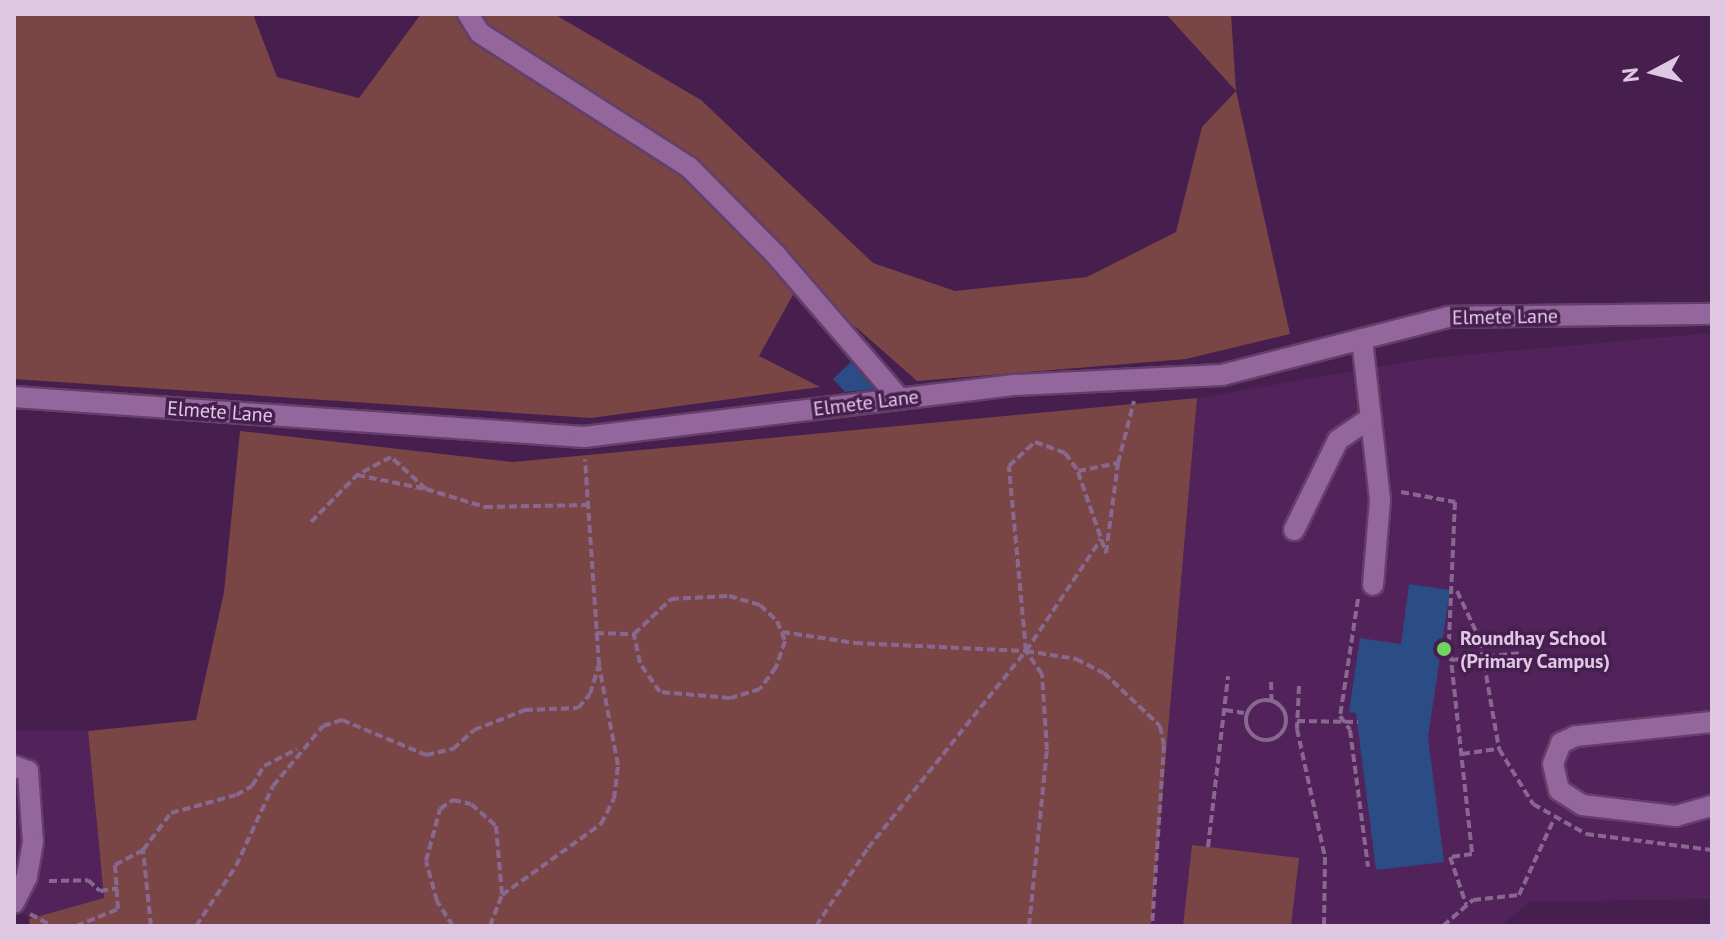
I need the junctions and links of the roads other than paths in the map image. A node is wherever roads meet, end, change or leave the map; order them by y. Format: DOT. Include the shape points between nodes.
graph roads {
  1 [pos="468,14"];
  2 [pos="1712,314"];
  3 [pos="1362,339"];
  4 [pos="14,397"];
  5 [pos="900,399"];
  6 [pos="1371,418"];
  7 [pos="1294,530"];
  8 [pos="1373,585"];
  9 [pos="1712,722"];
  10 [pos="14,766"];
  11 [pos="14,798"];
  12 [pos="1712,806"];
  13 [pos="32,827"];
  14 [pos="18,895"];
  1 -- 5 [label="street" via="480,33 689,167 776,255"];
  2 -- 3 [label="street, Elmete Lane" via="1448,317"];
  3 -- 5 [label="street, Elmete Lane" via="1222,375"];
  3 -- 6 [label="street"];
  4 -- 5 [label="street, Elmete Lane" via="584,437"];
  6 -- 7 [label="street" via="1338,440"];
  6 -- 8 [label="street" via="1379,495"];
  9 -- 12 [label="street" via="1568,738 1553,764 1565,797 1676,816"];
  10 -- 13 [label="street" via="28,771"];
  11 -- 13 [label="street"];
  13 -- 14 [label="street"];
}
